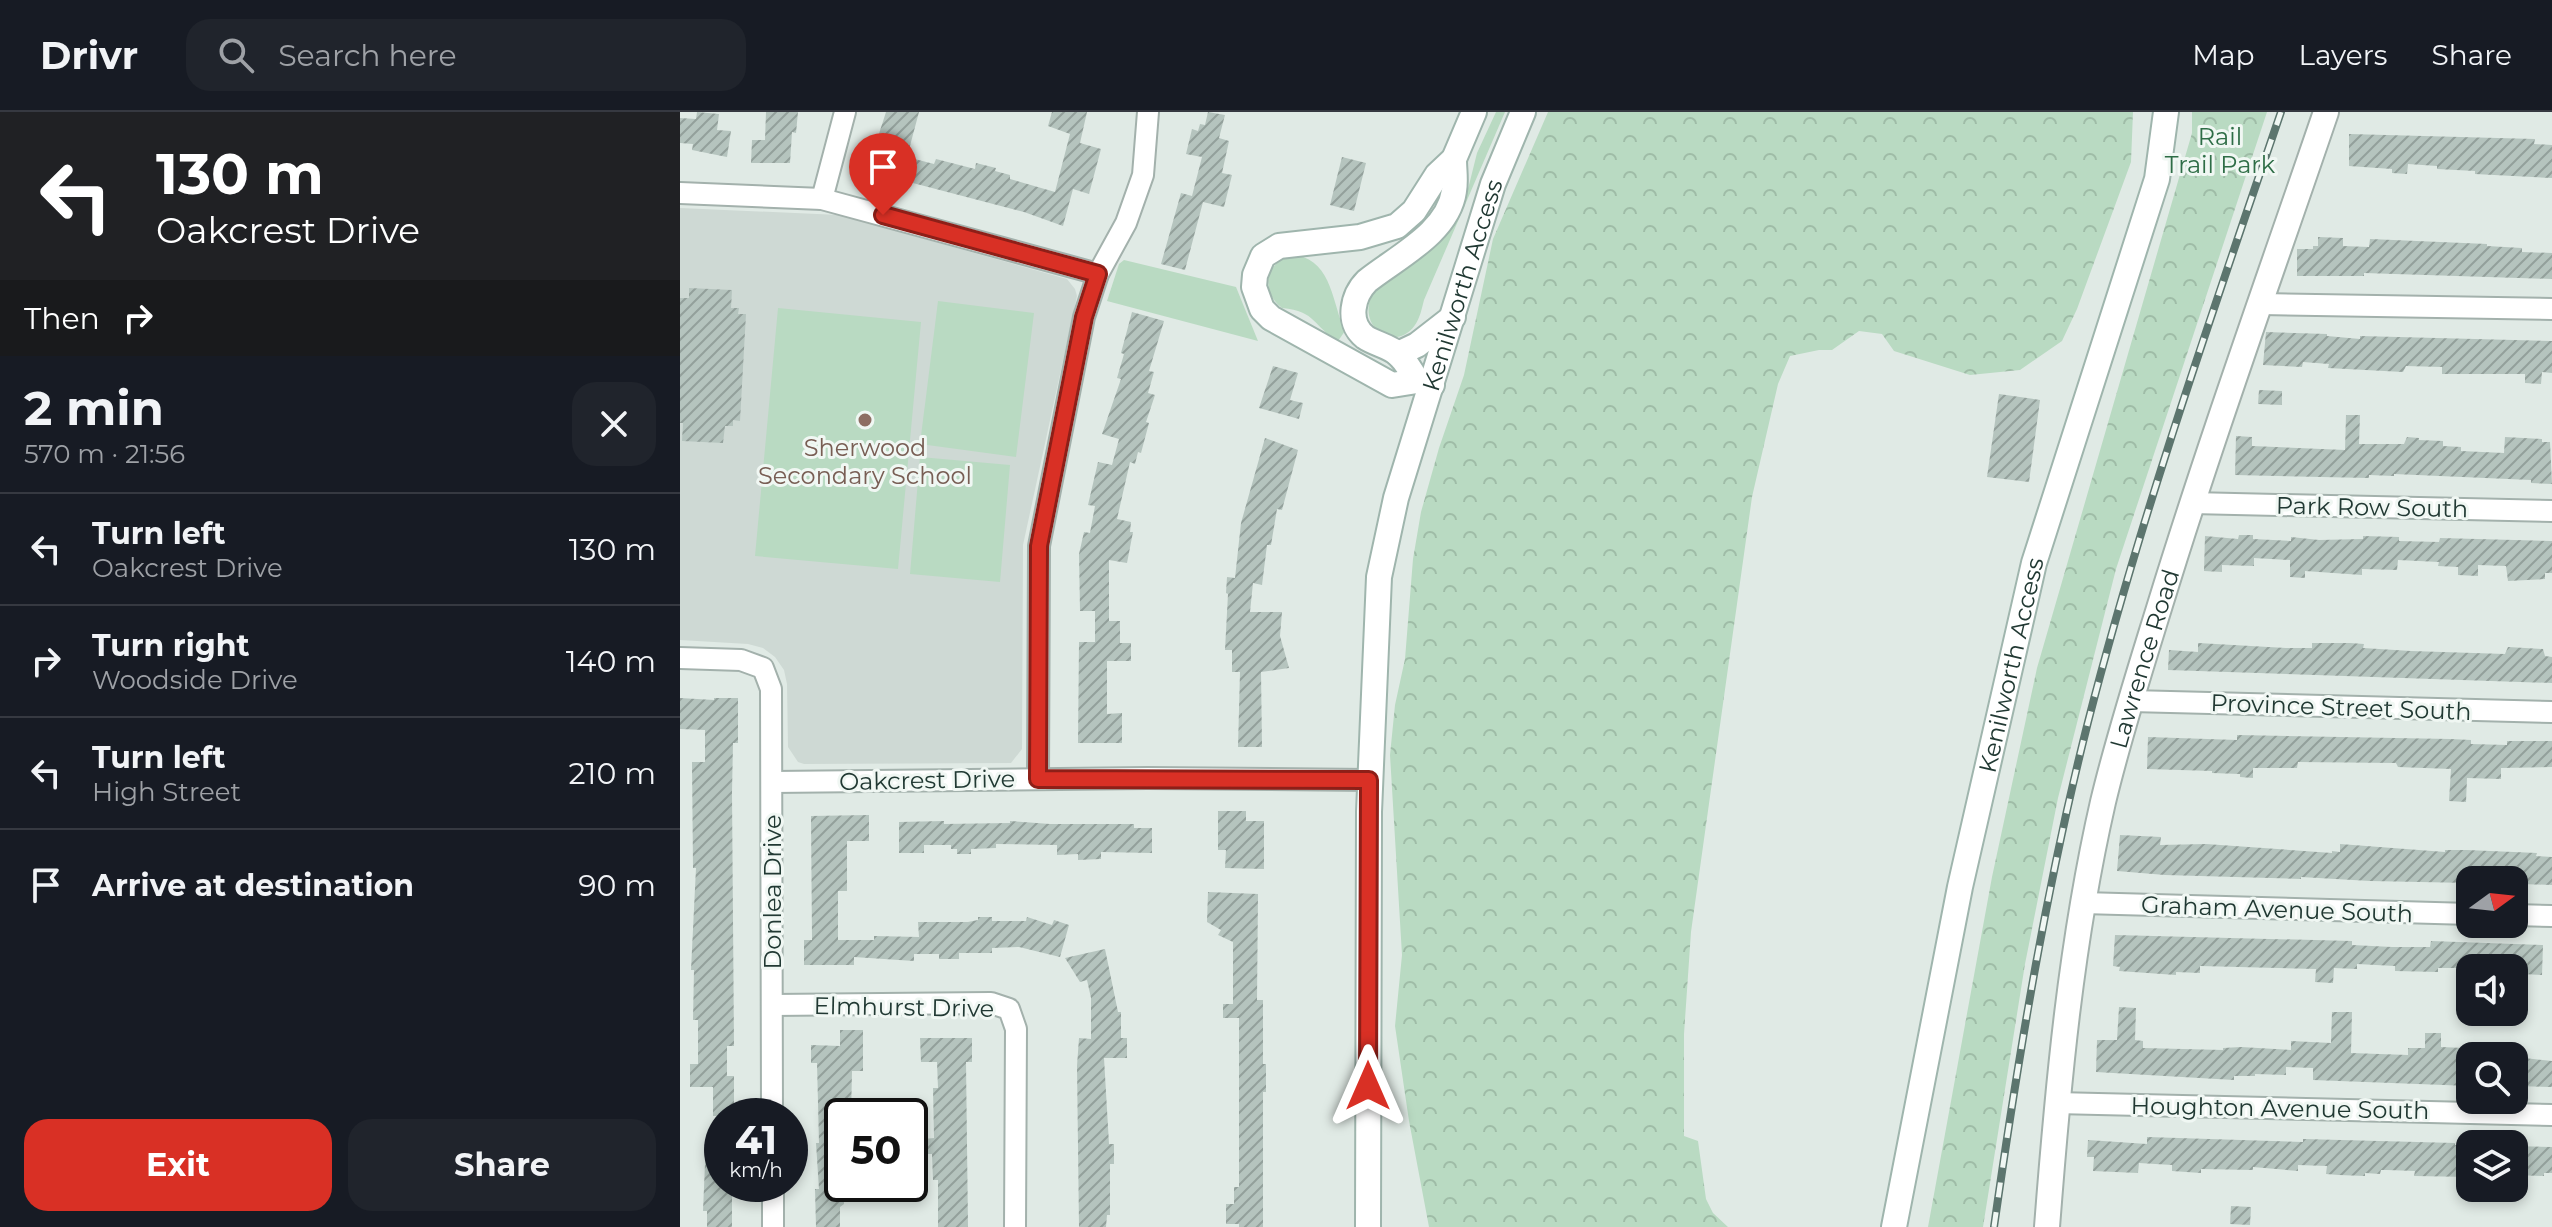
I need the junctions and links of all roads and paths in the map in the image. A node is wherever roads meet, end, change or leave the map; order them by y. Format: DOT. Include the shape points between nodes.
graph roads {
  1 [pos="845,112"];
  2 [pos="1148,112"];
  3 [pos="1474,112"];
  4 [pos="1523,112"];
  5 [pos="2166,112"];
  6 [pos="2326,112"];
  7 [pos="1454,159"];
  8 [pos="680,193"];
  9 [pos="822,199"];
  10 [pos="1098,274"];
  11 [pos="2262,304"];
  12 [pos="2552,309"];
  13 [pos="1453,317"];
  14 [pos="1398,354"];
  15 [pos="1425,383"];
  16 [pos="2192,503"];
  17 [pos="2552,511"];
  18 [pos="680,658"];
  19 [pos="2131,701"];
  20 [pos="2552,712"];
  21 [pos="1038,779"];
  22 [pos="1369,780"];
  23 [pos="773,782"];
  24 [pos="2083,903"];
  25 [pos="2456,914"];
  26 [pos="2528,915"];
  27 [pos="2552,916"];
  28 [pos="772,1005"];
  29 [pos="772,1098"];
  30 [pos="2056,1103"];
  31 [pos="2552,1115"];
  32 [pos="773,1202"];
  33 [pos="773,1227"];
  34 [pos="1015,1227"];
  35 [pos="1368,1227"];
  36 [pos="1894,1227"];
  37 [pos="2047,1227"];
  1 -- 9 [label="street"];
  2 -- 10 [label="street" via="1143,175 1126,223"];
  3 -- 7 [label="main road"];
  4 -- 13 [label="main road, Kenilworth Access" via="1493,184"];
  5 -- 36 [label="main road, Kenilworth Access" via="2157,179 2034,563 1960,887"];
  6 -- 11 [label="main road, Lawrence Road"];
  7 -- 14 [label="main road" via="1454,192 1439,222 1367,281 1355,299 1353,316 1364,336"];
  7 -- 15 [label="main road" via="1397,226 1360,237 1279,246 1263,256 1255,275 1255,295 1271,318 1392,385"];
  8 -- 9 [label="street"];
  9 -- 10 [label="street"];
  10 -- 21 [label="street" via="1084,317 1039,546"];
  11 -- 12 [label="street"];
  11 -- 16 [label="main road, Lawrence Road"];
  13 -- 14 [label="main road"];
  13 -- 15 [label="main road, Kenilworth Access"];
  14 -- 15 [label="main road"];
  15 -- 22 [label="main road, Kenilworth Access" via="1379,577"];
  16 -- 17 [label="street, Park Row South"];
  16 -- 19 [label="main road, Lawrence Road"];
  18 -- 23 [label="street, Donlea Drive" via="741,660 763,668 771,689"];
  19 -- 20 [label="street, Province Street South"];
  19 -- 24 [label="main road, Lawrence Road"];
  21 -- 22 [label="street, Oakcrest Drive"];
  21 -- 23 [label="street, Oakcrest Drive"];
  22 -- 35 [label="main road, Kenilworth Access"];
  23 -- 28 [label="street, Donlea Drive"];
  24 -- 25 [label="street, Graham Avenue South"];
  24 -- 30 [label="main road, Lawrence Road"];
  26 -- 27 [label="street"];
  28 -- 29 [label="street, Donlea Drive"];
  28 -- 34 [label="street, Elmhurst Drive" via="991,1003 1009,1009 1016,1029"];
  30 -- 31 [label="street, Houghton Avenue South"];
  30 -- 37 [label="main road, Lawrence Road"];
  32 -- 33 [label="street"];
}
